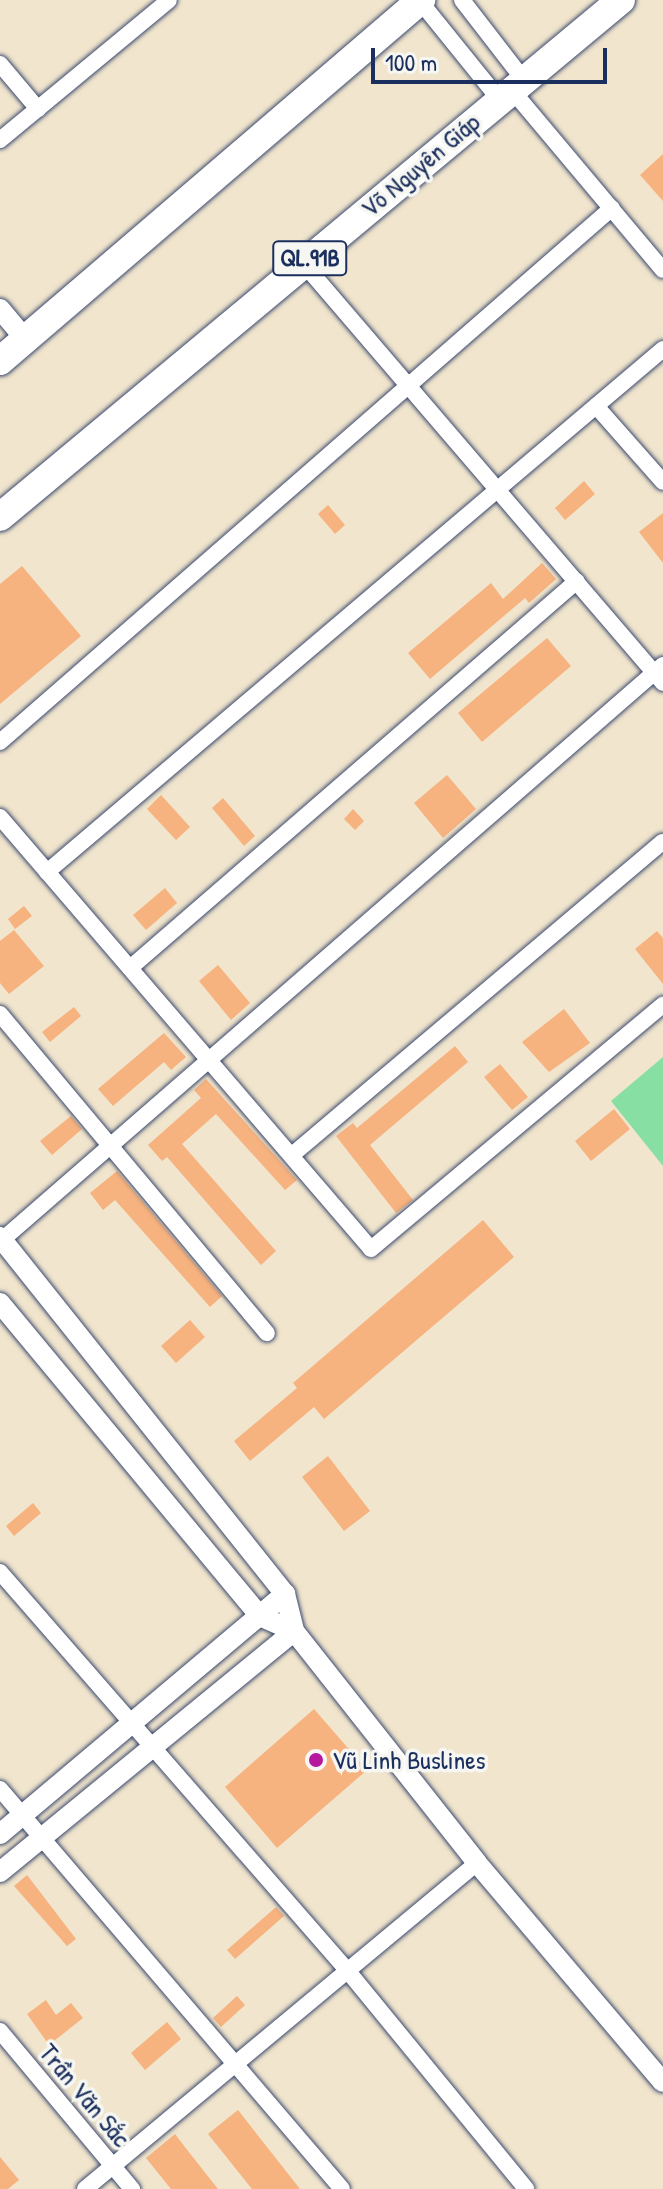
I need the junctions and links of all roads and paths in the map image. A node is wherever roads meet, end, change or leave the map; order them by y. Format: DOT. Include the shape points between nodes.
graph roads {
  1 [pos="169,0"];
  2 [pos="420,0"];
  3 [pos="462,0"];
  4 [pos="621,0"];
  5 [pos="0,64"];
  6 [pos="511,89"];
  7 [pos="38,109"];
  8 [pos="0,140"];
  9 [pos="612,208"];
  10 [pos="303,263"];
  11 [pos="663,270"];
  12 [pos="0,309"];
  13 [pos="25,339"];
  14 [pos="663,349"];
  15 [pos="0,361"];
  16 [pos="408,386"];
  17 [pos="596,406"];
  18 [pos="663,482"];
  19 [pos="498,489"];
  20 [pos="0,517"];
  21 [pos="577,581"];
  22 [pos="660,673"];
  23 [pos="0,742"];
  24 [pos="0,817"];
  25 [pos="663,842"];
  26 [pos="47,872"];
  27 [pos="130,968"];
  28 [pos="663,1005"];
  29 [pos="0,1014"];
  30 [pos="207,1057"];
  31 [pos="109,1145"];
  32 [pos="292,1155"];
  33 [pos="1,1239"];
  34 [pos="0,1303"];
  35 [pos="267,1333"];
  36 [pos="0,1572"];
  37 [pos="285,1594"];
  38 [pos="260,1616"];
  39 [pos="294,1631"];
  40 [pos="130,1724"];
  41 [pos="150,1747"];
  42 [pos="0,1789"];
  43 [pos="22,1815"];
  44 [pos="0,1834"];
  45 [pos="39,1839"];
  46 [pos="477,1863"];
  47 [pos="0,1872"];
  48 [pos="347,1970"];
  49 [pos="0,2031"];
  50 [pos="236,2064"];
  51 [pos="663,2082"];
  52 [pos="113,2166"];
  53 [pos="85,2189"];
  54 [pos="132,2189"];
  55 [pos="342,2189"];
  56 [pos="526,2189"];
  1 -- 7 [label="street"];
  2 -- 6 [label="street"];
  2 -- 13 [label="highway"];
  3 -- 6 [label="street"];
  4 -- 6 [label="highway, Võ Nguyên Giáp / QL.91B"];
  5 -- 7 [label="street"];
  6 -- 9 [label="street"];
  6 -- 10 [label="highway, Võ Nguyên Giáp / QL.91B"];
  7 -- 8 [label="street"];
  9 -- 11 [label="street"];
  9 -- 16 [label="street"];
  10 -- 16 [label="street"];
  10 -- 20 [label="highway, Võ Nguyên Giáp / QL.91B"];
  12 -- 13 [label="street"];
  13 -- 15 [label="highway"];
  14 -- 17 [label="street"];
  16 -- 19 [label="street"];
  16 -- 23 [label="street"];
  17 -- 18 [label="street"];
  17 -- 19 [label="street"];
  19 -- 21 [label="street"];
  19 -- 26 [label="street"];
  21 -- 22 [label="street"];
  21 -- 27 [label="street"];
  22 -- 30 [label="street"];
  24 -- 26 [label="street"];
  25 -- 32 [label="street"];
  26 -- 27 [label="street"];
  27 -- 30 [label="street"];
  28 -- 32 [label="street" via="371,1249"];
  29 -- 31 [label="street"];
  30 -- 31 [label="street"];
  30 -- 32 [label="street"];
  31 -- 33 [label="street"];
  31 -- 35 [label="street"];
  33 -- 37 [label="street"];
  34 -- 38 [label="street"];
  36 -- 40 [label="street"];
  37 -- 38 [label="street"];
  37 -- 39 [label="street"];
  38 -- 39 [label="street"];
  38 -- 40 [label="street"];
  39 -- 41 [label="street"];
  39 -- 46 [label="street"];
  40 -- 41 [label="street"];
  40 -- 43 [label="street"];
  41 -- 45 [label="street"];
  41 -- 48 [label="street"];
  42 -- 43 [label="street"];
  43 -- 44 [label="street"];
  43 -- 45 [label="street"];
  45 -- 47 [label="street"];
  45 -- 50 [label="street"];
  46 -- 48 [label="street"];
  46 -- 51 [label="street"];
  48 -- 50 [label="street"];
  48 -- 56 [label="street"];
  49 -- 52 [label="street, Trần Văn Sắc"];
  50 -- 52 [label="street"];
  50 -- 55 [label="street"];
  52 -- 53 [label="street"];
  52 -- 54 [label="street, Trần Văn Sắc"];
}
